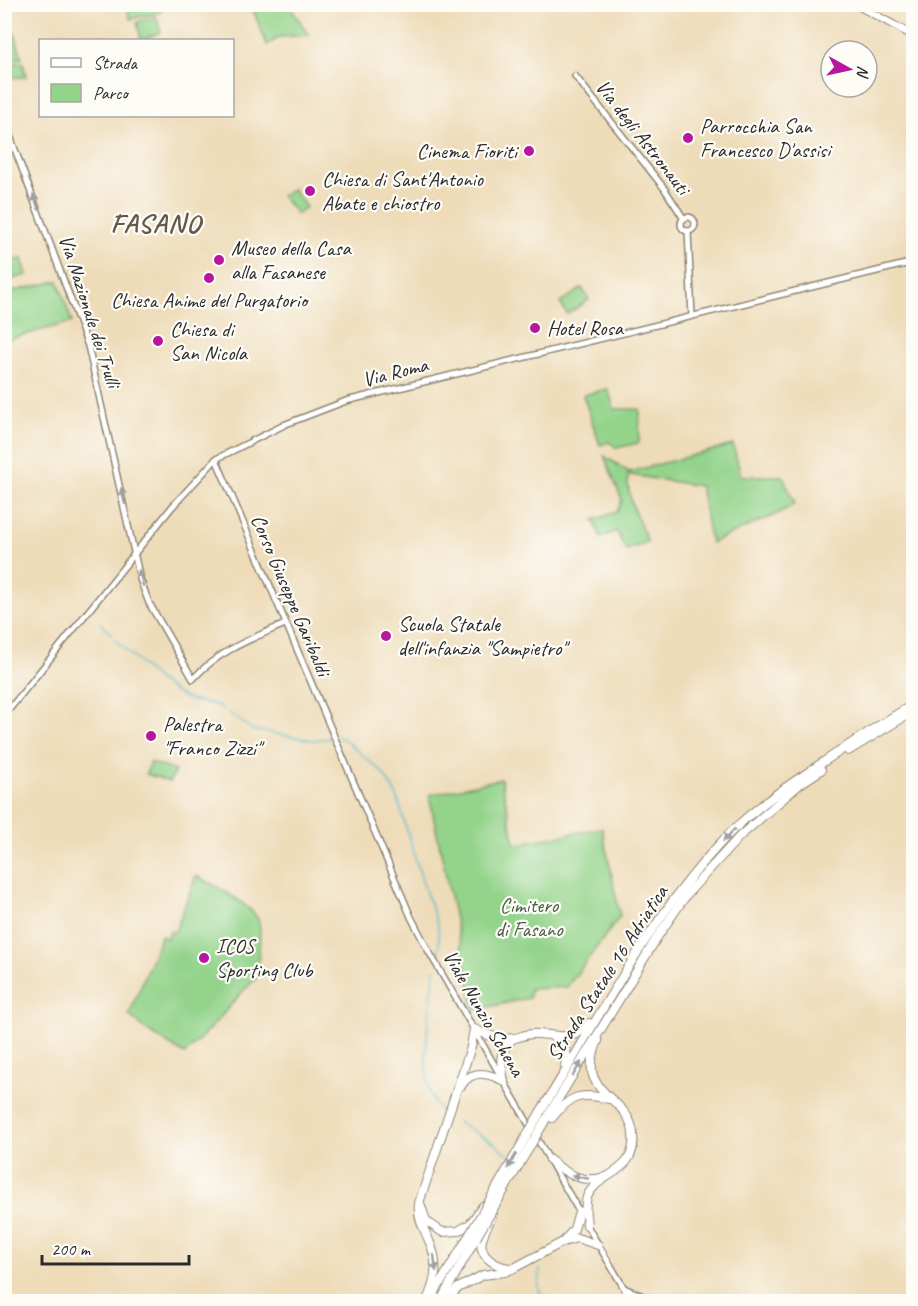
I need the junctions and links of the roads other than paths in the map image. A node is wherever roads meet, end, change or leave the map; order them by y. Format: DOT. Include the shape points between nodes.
graph roads {
  1 [pos="855,4"];
  2 [pos="914,36"];
  3 [pos="575,76"];
  4 [pos="4,120"];
  5 [pos="684,219"];
  6 [pos="688,231"];
  7 [pos="914,262"];
  8 [pos="692,316"];
  9 [pos="216,459"];
  10 [pos="136,553"];
  11 [pos="285,624"];
  12 [pos="914,704"];
  13 [pos="914,711"];
  14 [pos="4,716"];
  15 [pos="337,744"];
  16 [pos="614,987"];
  17 [pos="617,1003"];
  18 [pos="474,1029"];
  19 [pos="554,1037"];
  20 [pos="513,1038"];
  21 [pos="504,1081"];
  22 [pos="554,1090"];
  23 [pos="457,1092"];
  24 [pos="610,1100"];
  25 [pos="547,1121"];
  26 [pos="550,1160"];
  27 [pos="615,1173"];
  28 [pos="496,1197"];
  29 [pos="579,1211"];
  30 [pos="424,1223"];
  31 [pos="587,1225"];
  32 [pos="476,1237"];
  33 [pos="562,1242"];
  34 [pos="598,1245"];
  35 [pos="510,1269"];
  36 [pos="624,1288"];
  37 [pos="644,1296"];
  38 [pos="428,1302"];
  39 [pos="440,1302"];
  40 [pos="445,1302"];
  41 [pos="628,1302"];
  42 [pos="634,1302"];
  43 [pos="657,1302"];
  1 -- 2 [label="main road"];
  3 -- 5 [label="street, Via degli Astronauti"];
  10 -- 4 [label="street, Via Nazionale dei Trulli, one-way" via="88,346"];
  5 -- 6 [label="street" via="682,228"];
  5 -- 6 [label="street" via="691,218 696,223"];
  6 -- 8 [label="street"];
  7 -- 8 [label="street, Via Roma"];
  8 -- 9 [label="street, Via Roma" via="346,401 286,424"];
  9 -- 10 [label="street, Via Roma"];
  9 -- 11 [label="street, Corso Giuseppe Garibaldi"];
  11 -- 10 [label="street, Via Nazionale dei Trulli, one-way" via="233,646 194,679 149,603"];
  10 -- 14 [label="street, Via Roma"];
  11 -- 15 [label="street, Corso Giuseppe Garibaldi"];
  12 -- 16 [label="highway, Strada Statale 16 Adriatica, one-way" via="782,790 735,828 672,902"];
  13 -- 17 [label="highway, Strada Statale 16 Adriatica" via="800,784 740,836 687,894"];
  15 -- 18 [label="street, Viale Nunzio Schena" via="411,917"];
  16 -- 19 [label="highway" via="583,1031"];
  16 -- 22 [label="highway, Strada Statale 16 Adriatica"];
  17 -- 24 [label="highway" via="591,1061 593,1077"];
  25 -- 17 [label="highway, Strada Statale 16 Adriatica, one-way"];
  18 -- 20 [label="highway" via="493,1038"];
  18 -- 21 [label="street, Viale Nunzio Schena"];
  18 -- 23 [label="highway"];
  19 -- 20 [label="highway" via="526,1034"];
  19 -- 22 [label="highway" via="567,1052 567,1062"];
  20 -- 21 [label="highway" via="503,1049 500,1061"];
  21 -- 23 [label="highway" via="479,1074 465,1080"];
  21 -- 26 [label="street, Viale Nunzio Schena"];
  22 -- 28 [label="highway, Strada Statale 16 Adriatica, one-way, bridge"];
  23 -- 30 [label="highway" via="420,1203"];
  24 -- 25 [label="highway" via="592,1095 575,1097"];
  24 -- 27 [label="highway" via="628,1118 633,1131 629,1156"];
  25 -- 28 [label="highway, Strada Statale 16 Adriatica, bridge"];
  27 -- 26 [label="highway, one-way" via="583,1179 571,1176"];
  26 -- 29 [label="street, Viale Nunzio Schena"];
  27 -- 31 [label="highway" via="593,1188 587,1198"];
  28 -- 30 [label="highway, bridge" via="459,1232 442,1232"];
  28 -- 32 [label="highway, Strada Statale 16 Adriatica, bridge"];
  28 -- 32 [label="highway, bridge"];
  29 -- 31 [label="street, Viale Nunzio Schena"];
  29 -- 33 [label="highway" via="574,1228"];
  30 -- 38 [label="highway, one-way" via="436,1262"];
  31 -- 34 [label="street, Viale Nunzio Schena"];
  32 -- 35 [label="highway" via="489,1261"];
  32 -- 38 [label="highway, Strada Statale 16 Adriatica"];
  32 -- 39 [label="highway, Strada Statale 16 Adriatica"];
  33 -- 34 [label="highway" via="577,1238"];
  33 -- 35 [label="highway"];
  34 -- 36 [label="street, Viale Nunzio Schena"];
  35 -- 40 [label="highway" via="483,1275 458,1287"];
  36 -- 37 [label="street"];
  36 -- 41 [label="street, Viale Nunzio Schena"];
  37 -- 42 [label="street"];
  37 -- 43 [label="street"];
}
